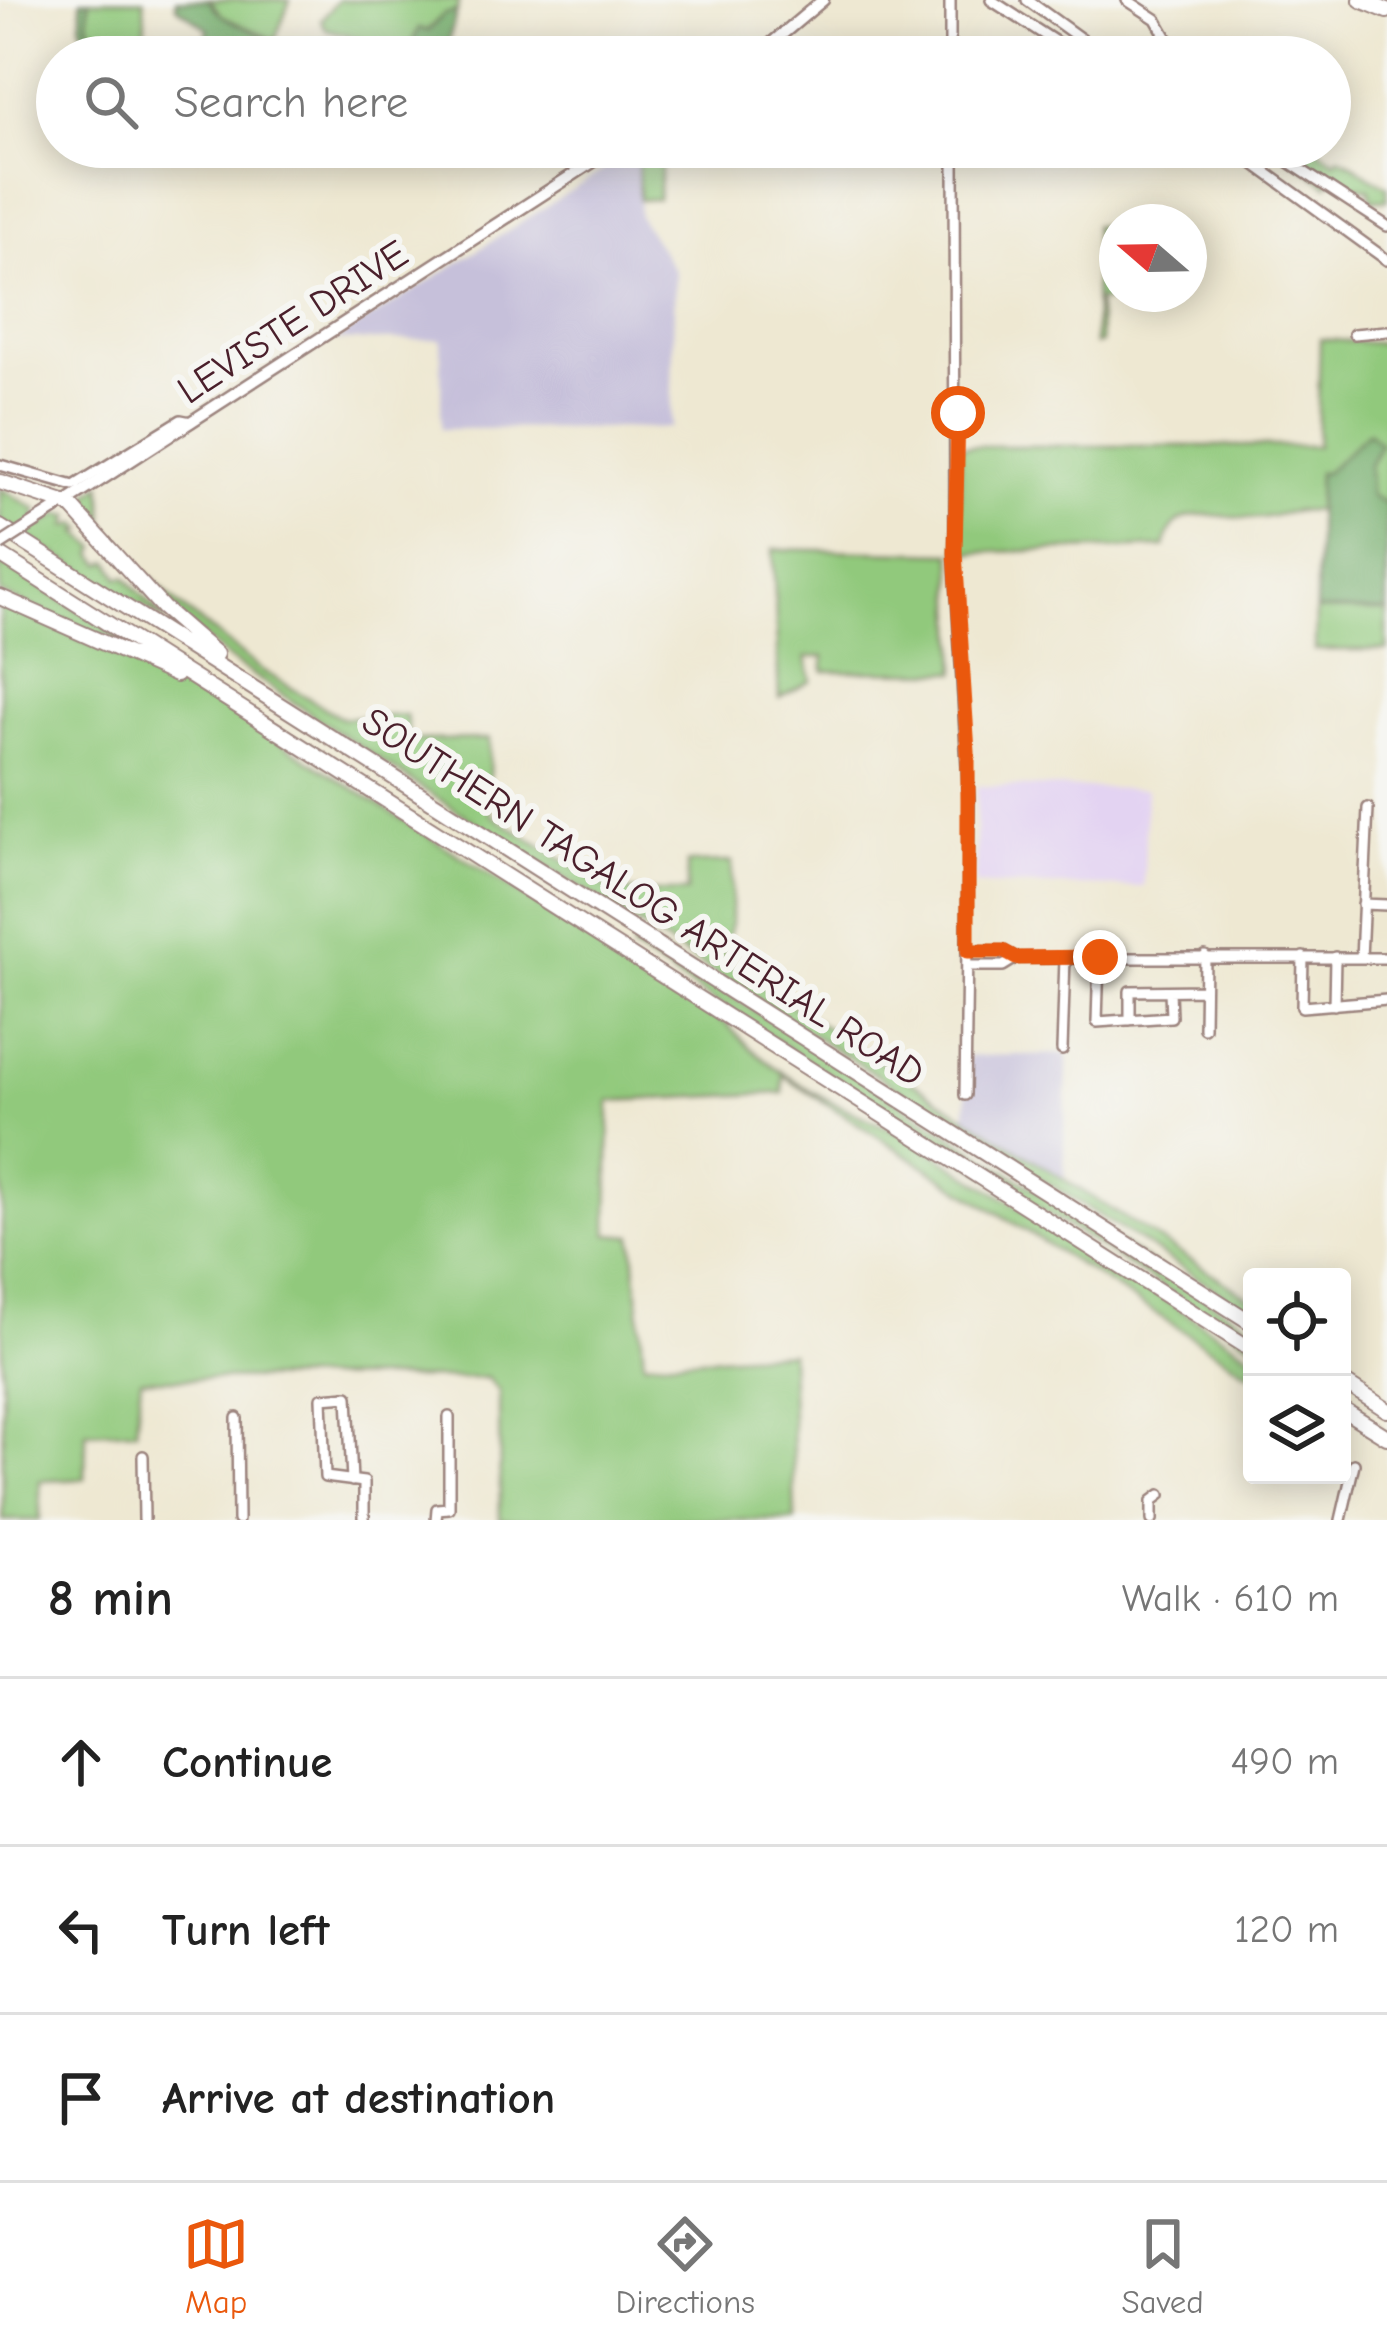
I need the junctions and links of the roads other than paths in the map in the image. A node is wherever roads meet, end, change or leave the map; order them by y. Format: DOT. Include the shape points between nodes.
graph roads {
  1 [pos="823,0"];
  2 [pos="950,0"];
  3 [pos="991,0"];
  4 [pos="1027,0"];
  5 [pos="1127,0"];
  6 [pos="1361,0"];
  7 [pos="1387,10"];
  8 [pos="780,36"];
  9 [pos="950,36"];
  10 [pos="1046,36"];
  11 [pos="1077,36"];
  12 [pos="1166,36"];
  13 [pos="584,168"];
  14 [pos="954,168"];
  15 [pos="1260,168"];
  16 [pos="1298,168"];
  17 [pos="1387,226"];
  18 [pos="1387,260"];
  19 [pos="1387,331"];
  20 [pos="1354,334"];
  21 [pos="191,422"];
  22 [pos="0,465"];
  23 [pos="0,482"];
  24 [pos="66,502"];
  25 [pos="0,527"];
  26 [pos="0,545"];
  27 [pos="0,555"];
  28 [pos="0,597"];
  29 [pos="299,716"];
  30 [pos="260,718"];
  31 [pos="1368,808"];
  32 [pos="1364,904"];
  33 [pos="1387,905"];
  34 [pos="968,951"];
  35 [pos="1204,956"];
  36 [pos="1100,957"];
  37 [pos="1303,957"];
  38 [pos="1335,957"];
  39 [pos="1016,958"];
  40 [pos="1065,958"];
  41 [pos="1360,958"];
  42 [pos="1387,958"];
  43 [pos="968,966"];
  44 [pos="1204,990"];
  45 [pos="1170,991"];
  46 [pos="1387,1000"];
  47 [pos="1334,1005"];
  48 [pos="1130,1020"];
  49 [pos="1204,1028"];
  50 [pos="1062,1050"];
  51 [pos="965,1095"];
  52 [pos="1243,1317"];
  53 [pos="1243,1343"];
  54 [pos="1351,1384"];
  55 [pos="1387,1407"];
  56 [pos="1351,1414"];
  57 [pos="449,1417"];
  58 [pos="237,1418"];
  59 [pos="1387,1437"];
  60 [pos="143,1456"];
  61 [pos="1354,1464"];
  62 [pos="352,1481"];
  63 [pos="1160,1495"];
  64 [pos="144,1520"];
  65 [pos="238,1520"];
  66 [pos="364,1520"];
  67 [pos="436,1520"];
  68 [pos="1152,1520"];
  69 [pos="1341,1520"];
  1 -- 8 [label="main road"];
  2 -- 9 [label="street"];
  3 -- 10 [label="street"];
  4 -- 11 [label="street"];
  5 -- 12 [label="street"];
  6 -- 7 [label="highway"];
  13 -- 21 [label="main road, LEVISTE DRIVE"];
  14 -- 34 [label="street"];
  15 -- 18 [label="street"];
  16 -- 17 [label="street"];
  19 -- 20 [label="street"];
  21 -- 22 [label="street" via="181,420 74,486"];
  21 -- 24 [label="main road, LEVISTE DRIVE"];
  23 -- 24 [label="highway"];
  24 -- 26 [label="main road, LEVISTE DRIVE, bridge"];
  24 -- 29 [label="highway" via="163,608"];
  25 -- 29 [label="highway, SOUTHERN TAGALOG ARTERIAL ROAD"];
  27 -- 30 [label="highway, SOUTHERN TAGALOG ARTERIAL ROAD"];
  28 -- 30 [label="highway"];
  29 -- 52 [label="highway, SOUTHERN TAGALOG ARTERIAL ROAD"];
  30 -- 53 [label="highway, SOUTHERN TAGALOG ARTERIAL ROAD"];
  31 -- 32 [label="street"];
  32 -- 33 [label="street"];
  32 -- 41 [label="street"];
  34 -- 39 [label="street"];
  34 -- 43 [label="street"];
  35 -- 36 [label="street"];
  35 -- 37 [label="street"];
  35 -- 44 [label="street"];
  36 -- 40 [label="street"];
  36 -- 48 [label="street" via="1097,1022"];
  37 -- 38 [label="street"];
  37 -- 47 [label="street" via="1302,1007"];
  38 -- 41 [label="street"];
  38 -- 47 [label="street"];
  39 -- 40 [label="street"];
  39 -- 43 [label="street"];
  40 -- 50 [label="street"];
  41 -- 42 [label="street"];
  43 -- 51 [label="street"];
  44 -- 45 [label="street"];
  44 -- 49 [label="street"];
  45 -- 48 [label="street" via="1171,1017"];
  45 -- 48 [label="street" via="1130,991"];
  46 -- 47 [label="street"];
  54 -- 55 [label="highway"];
  56 -- 59 [label="highway"];
  57 -- 67 [label="street" via="449,1508 437,1510"];
  58 -- 65 [label="street"];
  60 -- 64 [label="street"];
  61 -- 69 [label="street"];
  62 -- 62 [label="street" via="325,1477 322,1398 348,1396"];
  62 -- 66 [label="street" via="364,1484"];
  63 -- 68 [label="street"];
}
